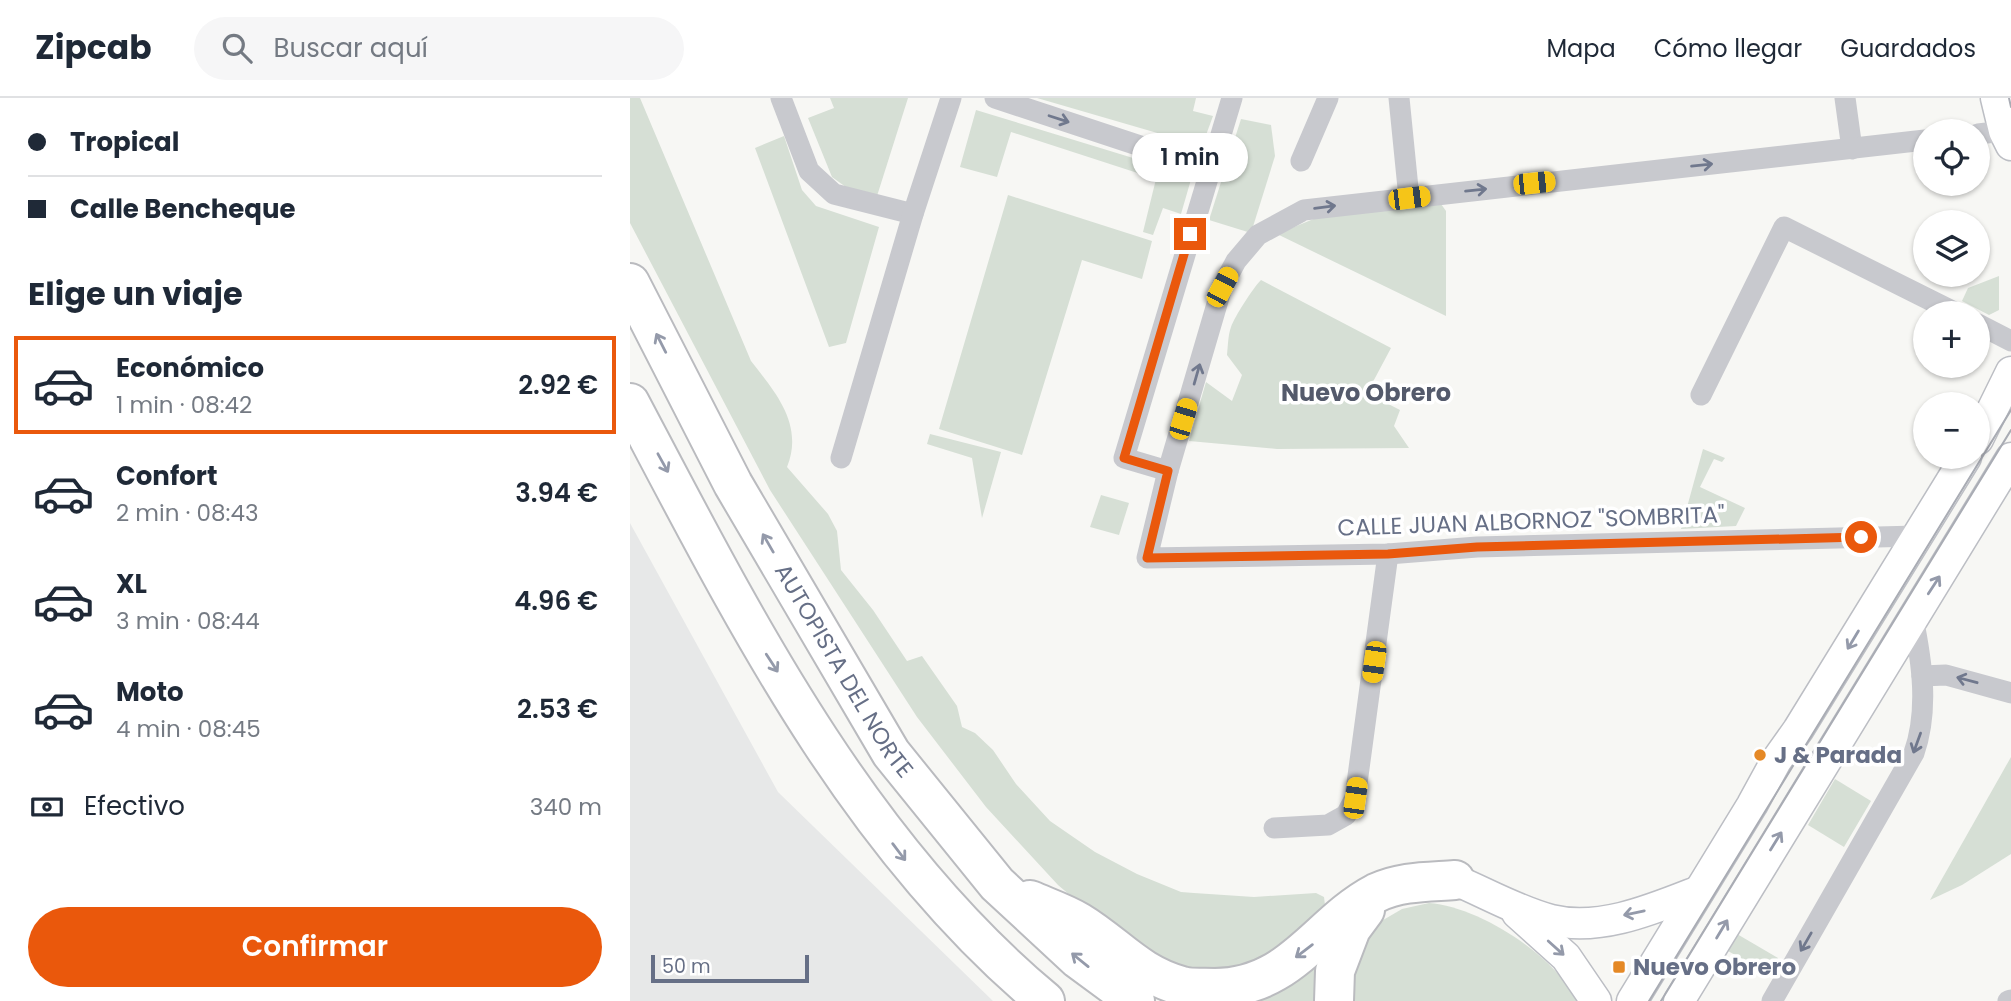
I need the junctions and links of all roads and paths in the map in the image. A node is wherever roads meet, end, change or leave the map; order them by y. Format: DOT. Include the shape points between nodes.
graph roads {
  1 [pos="781,98"];
  2 [pos="951,98"];
  3 [pos="995,98"];
  4 [pos="1232,98"];
  5 [pos="1328,98"];
  6 [pos="1399,98"];
  7 [pos="1845,98"];
  8 [pos="1996,98"];
  9 [pos="1998,136"];
  10 [pos="1913,141"];
  11 [pos="1852,149"];
  12 [pos="1301,161"];
  13 [pos="1210,169"];
  14 [pos="1409,198"];
  15 [pos="913,214"];
  16 [pos="630,283"];
  17 [pos="1932,301"];
  18 [pos="1990,330"];
  19 [pos="2011,341"];
  20 [pos="2011,372"];
  21 [pos="1701,396"];
  22 [pos="632,409"];
  23 [pos="1990,415"];
  24 [pos="841,458"];
  25 [pos="2011,458"];
  26 [pos="1959,469"];
  27 [pos="1168,471"];
  28 [pos="1917,536"];
  29 [pos="1388,554"];
  30 [pos="1913,618"];
  31 [pos="1922,676"];
  32 [pos="2011,693"];
  33 [pos="1274,828"];
  34 [pos="1455,880"];
  35 [pos="997,884"];
  36 [pos="1699,891"];
  37 [pos="1376,894"];
  38 [pos="1506,903"];
  39 [pos="1045,1001"];
  40 [pos="1135,1001"];
  41 [pos="1334,1001"];
  42 [pos="1596,1001"];
  43 [pos="1632,1001"];
  44 [pos="1679,1001"];
  45 [pos="1772,1001"];
  1 -- 15 [label="street" via="809,171 834,194"];
  2 -- 15 [label="street"];
  3 -- 13 [label="street, one-way"];
  4 -- 13 [label="street"];
  5 -- 12 [label="street"];
  6 -- 14 [label="street"];
  7 -- 11 [label="street"];
  8 -- 9 [label="main road"];
  10 -- 11 [label="street"];
  14 -- 11 [label="street, one-way"];
  13 -- 27 [label="street" via="1124,458"];
  27 -- 14 [label="street, one-way" via="1222,287 1258,235 1304,210"];
  15 -- 24 [label="street"];
  35 -- 16 [label="highway, AUTOPISTA DEL NORTE, one-way" via="891,753 733,484"];
  17 -- 21 [label="street" via="1784,226"];
  18 -- 19 [label="street"];
  20 -- 23 [label="main road"];
  22 -- 39 [label="highway, one-way" via="762,648 848,782 949,911"];
  30 -- 25 [label="main road, one-way"];
  26 -- 28 [label="main road"];
  27 -- 29 [label="street, CALLE JUAN ALBORNOZ \"SOMBRITA\"" via="1147,558"];
  28 -- 29 [label="street, CALLE JUAN ALBORNOZ \"SOMBRITA\"" via="1477,547"];
  28 -- 36 [label="main road, one-way"];
  29 -- 33 [label="street" via="1355,798 1346,815 1328,825"];
  30 -- 31 [label="street"];
  44 -- 30 [label="main road, one-way"];
  32 -- 31 [label="street, one-way" via="1946,675"];
  31 -- 45 [label="street, one-way" via="1921,733 1914,753"];
  34 -- 37 [label="highway" via="1406,883"];
  34 -- 38 [label="main road"];
  37 -- 35 [label="highway, one-way" via="1268,976 1232,988 1185,987 1151,976 1078,922"];
  40 -- 35 [label="highway, AUTOPISTA DEL NORTE, one-way" via="1078,959"];
  36 -- 38 [label="main road, one-way" via="1650,910 1588,923 1551,920"];
  36 -- 43 [label="main road"];
  37 -- 41 [label="highway" via="1352,929 1339,960"];
  38 -- 42 [label="main road, one-way" via="1566,957"];
}
